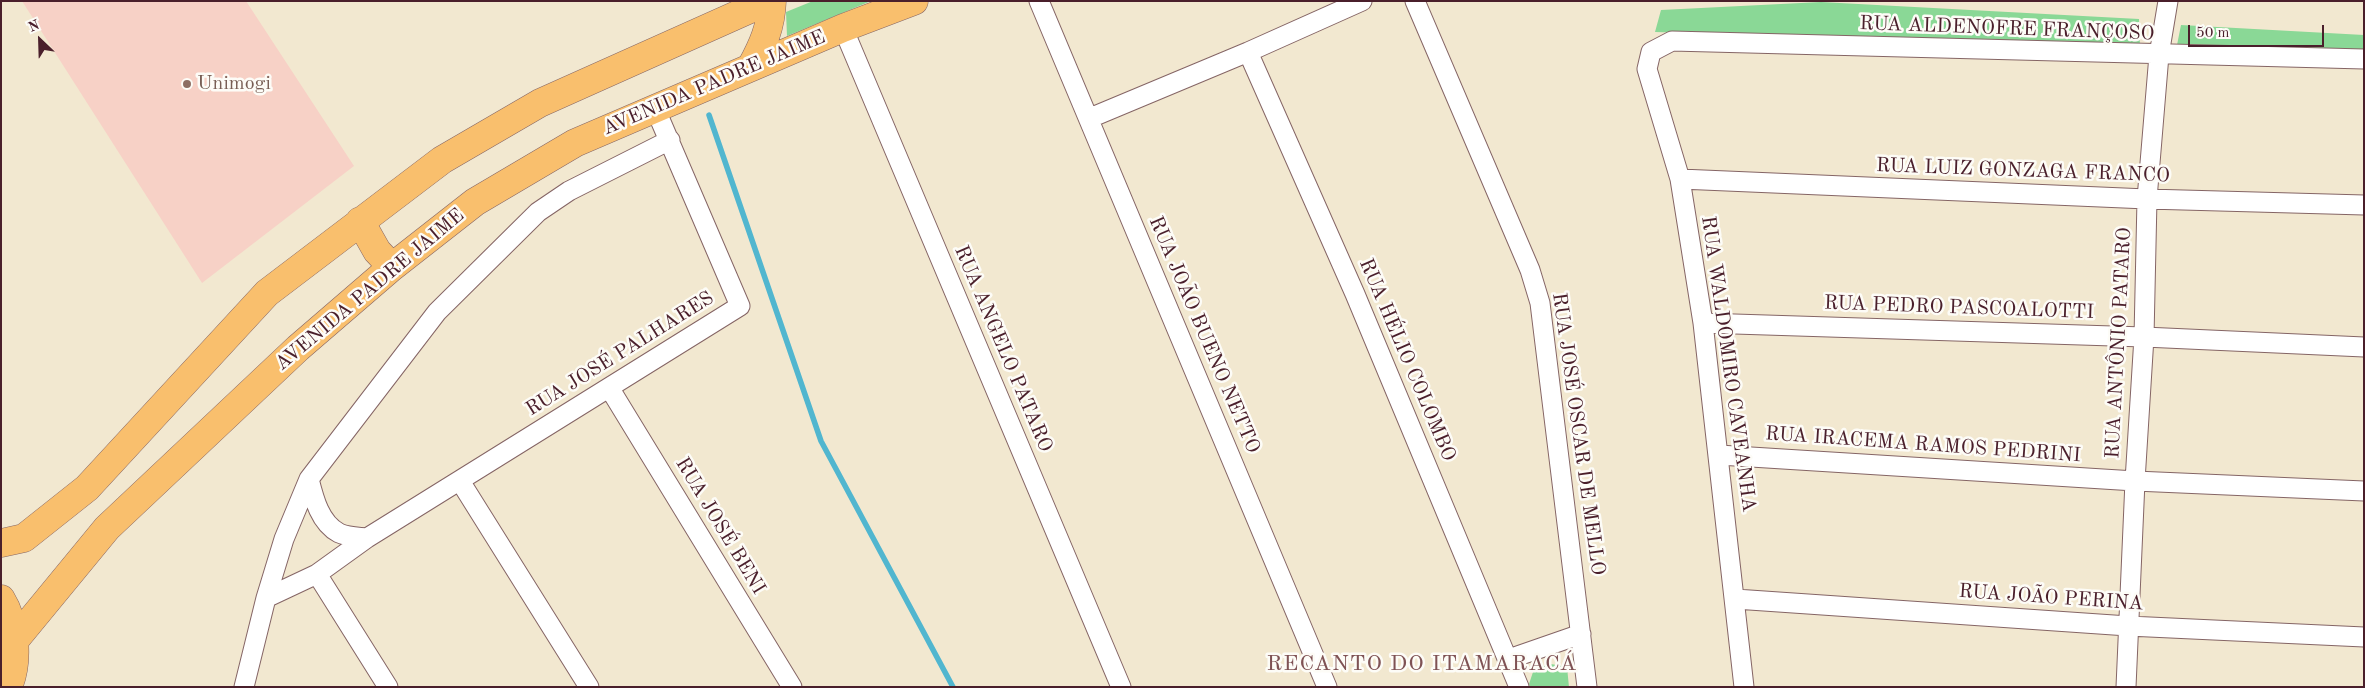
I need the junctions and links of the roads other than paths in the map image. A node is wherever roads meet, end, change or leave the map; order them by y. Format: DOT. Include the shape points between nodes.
graph roads {
  1 [pos="914,1"];
  2 [pos="1039,1"];
  3 [pos="1362,1"];
  4 [pos="1415,1"];
  5 [pos="2168,1"];
  6 [pos="762,3"];
  7 [pos="843,28"];
  8 [pos="1248,52"];
  9 [pos="1651,52"];
  10 [pos="2159,56"];
  11 [pos="2364,59"];
  12 [pos="751,67"];
  13 [pos="655,108"];
  14 [pos="1090,118"];
  15 [pos="670,140"];
  16 [pos="1680,179"];
  17 [pos="2147,199"];
  18 [pos="2364,205"];
  19 [pos="360,221"];
  20 [pos="392,267"];
  21 [pos="1703,323"];
  22 [pos="2144,337"];
  23 [pos="2364,347"];
  24 [pos="610,389"];
  25 [pos="1719,455"];
  26 [pos="309,479"];
  27 [pos="460,481"];
  28 [pos="2135,481"];
  29 [pos="2364,492"];
  30 [pos="367,538"];
  31 [pos="1,543"];
  32 [pos="318,574"];
  33 [pos="266,598"];
  34 [pos="1,599"];
  35 [pos="1735,599"];
  36 [pos="2128,626"];
  37 [pos="1581,634"];
  38 [pos="2364,637"];
  39 [pos="14,641"];
  40 [pos="1509,659"];
  41 [pos="8,687"];
  42 [pos="244,687"];
  43 [pos="388,687"];
  44 [pos="589,687"];
  45 [pos="792,687"];
  46 [pos="1122,687"];
  47 [pos="1327,687"];
  48 [pos="1519,687"];
  49 [pos="1588,687"];
  50 [pos="1744,687"];
  51 [pos="2126,687"];
  1 -- 7 [label="main road, AVENIDA PADRE JAIME"];
  2 -- 14 [label="street, RUA JOÃO BUENO NETTO"];
  3 -- 8 [label="street"];
  4 -- 37 [label="street, RUA JOSÉ OSCAR DE MELLO" via="1530,270 1540,303"];
  5 -- 10 [label="street, RUA ANTÔNIO PATARO"];
  6 -- 12 [label="main road" via="770,27"];
  6 -- 19 [label="main road" via="540,103 442,160"];
  7 -- 12 [label="main road, AVENIDA PADRE JAIME"];
  7 -- 46 [label="street, RUA ANGELO PATARO"];
  8 -- 14 [label="street"];
  8 -- 40 [label="street, RUA HÉLIO COLOMBO" via="1355,294"];
  9 -- 10 [label="street, RUA ALDENOFRE FRANÇOSO" via="1672,41"];
  9 -- 16 [label="street, RUA WALDOMIRO CAVEANHA" via="1647,68"];
  10 -- 11 [label="street, RUA ALDENOFRE FRANÇOSO"];
  10 -- 17 [label="street, RUA ANTÔNIO PATARO"];
  12 -- 13 [label="main road, AVENIDA PADRE JAIME"];
  13 -- 15 [label="street, RUA JOSÉ PALHARES"];
  13 -- 20 [label="main road, AVENIDA PADRE JAIME" via="575,143 483,197"];
  14 -- 47 [label="street, RUA JOÃO BUENO NETTO"];
  15 -- 24 [label="street, RUA JOSÉ PALHARES" via="740,306"];
  15 -- 26 [label="street" via="569,191 538,212 437,312"];
  16 -- 17 [label="street, RUA LUIZ GONZAGA FRANCO"];
  16 -- 21 [label="street, RUA WALDOMIRO CAVEANHA"];
  17 -- 18 [label="street, RUA LUIZ GONZAGA FRANCO"];
  17 -- 22 [label="street, RUA ANTÔNIO PATARO"];
  19 -- 20 [label="main road" via="376,251"];
  19 -- 31 [label="main road" via="267,294 87,488 24,538"];
  20 -- 39 [label="main road, AVENIDA PADRE JAIME" via="298,348 108,528"];
  21 -- 22 [label="street, RUA PEDRO PASCOALOTTI"];
  21 -- 25 [label="street, RUA WALDOMIRO CAVEANHA"];
  22 -- 23 [label="street, RUA PEDRO PASCOALOTTI"];
  22 -- 28 [label="street, RUA ANTÔNIO PATARO"];
  24 -- 27 [label="street, RUA JOSÉ PALHARES"];
  24 -- 45 [label="street, RUA JOSÉ BENI"];
  25 -- 28 [label="street, RUA IRACEMA RAMOS PEDRINI"];
  25 -- 35 [label="street, RUA WALDOMIRO CAVEANHA"];
  26 -- 30 [label="street" via="314,499 330,526 341,534"];
  26 -- 33 [label="street" via="284,539"];
  27 -- 30 [label="street, RUA JOSÉ PALHARES"];
  27 -- 44 [label="street"];
  28 -- 29 [label="street, RUA IRACEMA RAMOS PEDRINI"];
  28 -- 36 [label="street, RUA ANTÔNIO PATARO"];
  30 -- 32 [label="street, RUA JOSÉ PALHARES"];
  32 -- 33 [label="street, RUA JOSÉ PALHARES"];
  32 -- 43 [label="street"];
  33 -- 42 [label="street"];
  34 -- 39 [label="main road" via="6,606"];
  35 -- 36 [label="street, RUA JOÃO PERINA"];
  35 -- 50 [label="street, RUA WALDOMIRO CAVEANHA"];
  36 -- 38 [label="street, RUA JOÃO PERINA"];
  36 -- 51 [label="street, RUA ANTÔNIO PATARO"];
  37 -- 40 [label="street"];
  37 -- 49 [label="street, RUA JOSÉ OSCAR DE MELLO"];
  39 -- 41 [label="main road" via="12,677"];
  40 -- 48 [label="street, RUA HÉLIO COLOMBO"];
}
